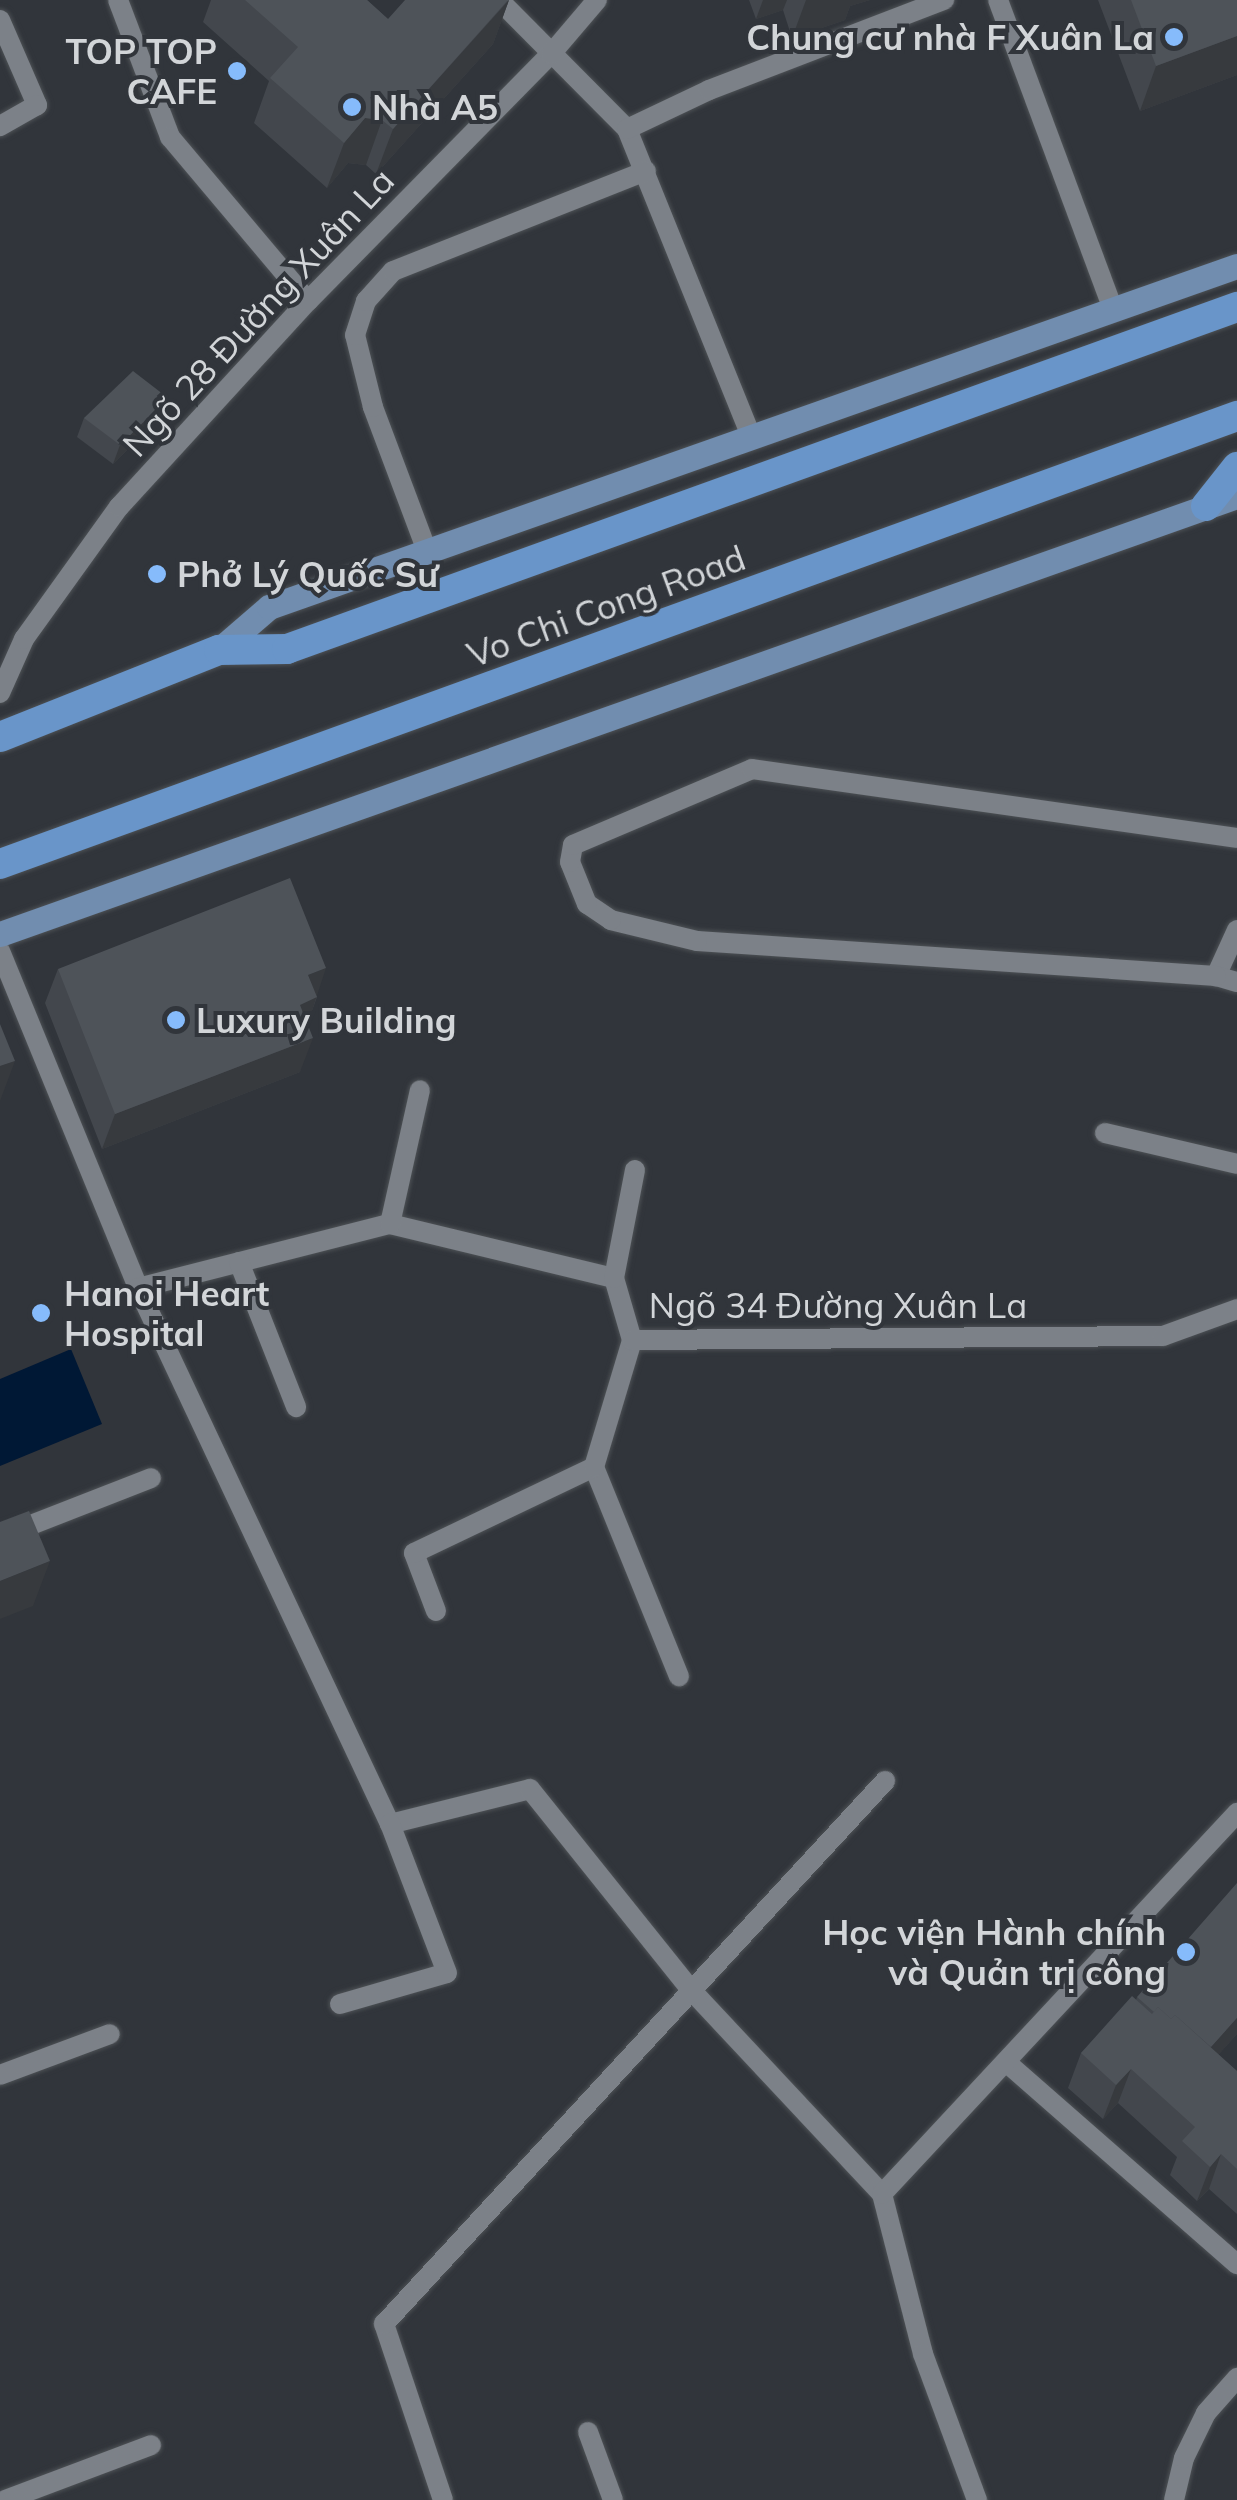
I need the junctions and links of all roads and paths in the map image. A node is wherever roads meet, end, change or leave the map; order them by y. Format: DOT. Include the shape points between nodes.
graph roads {
  1 [pos="118,0"];
  2 [pos="499,0"];
  3 [pos="598,0"];
  4 [pos="944,0"];
  5 [pos="998,0"];
  6 [pos="0,20"];
  7 [pos="551,54"];
  8 [pos="0,126"];
  9 [pos="628,129"];
  10 [pos="646,171"];
  11 [pos="1237,266"];
  12 [pos="308,302"];
  13 [pos="1237,306"];
  14 [pos="1113,309"];
  15 [pos="1237,416"];
  16 [pos="752,438"];
  17 [pos="1237,467"];
  18 [pos="1237,496"];
  19 [pos="1206,506"];
  20 [pos="427,551"];
  21 [pos="219,650"];
  22 [pos="0,693"];
  23 [pos="0,737"];
  24 [pos="1237,838"];
  25 [pos="0,864"];
  26 [pos="1237,930"];
  27 [pos="0,934"];
  28 [pos="0,951"];
  29 [pos="1227,979"];
  30 [pos="420,1090"];
  31 [pos="1105,1134"];
  32 [pos="1237,1164"];
  33 [pos="635,1170"];
  34 [pos="390,1224"];
  35 [pos="239,1262"];
  36 [pos="614,1278"];
  37 [pos="138,1288"];
  38 [pos="1237,1309"];
  39 [pos="632,1340"];
  40 [pos="296,1407"];
  41 [pos="594,1467"];
  42 [pos="150,1478"];
  43 [pos="0,1537"];
  44 [pos="436,1611"];
  45 [pos="679,1676"];
  46 [pos="885,1780"];
  47 [pos="1237,1813"];
  48 [pos="390,1824"];
  49 [pos="692,1991"];
  50 [pos="340,2004"];
  51 [pos="110,2034"];
  52 [pos="1006,2062"];
  53 [pos="0,2075"];
  54 [pos="882,2194"];
  55 [pos="1237,2264"];
  56 [pos="1237,2378"];
  57 [pos="588,2432"];
  58 [pos="151,2445"];
  59 [pos="6,2500"];
  60 [pos="443,2500"];
  61 [pos="613,2500"];
  62 [pos="977,2500"];
  63 [pos="1174,2500"];
  1 -- 12 [label="street" via="170,137"];
  2 -- 7 [label="street"];
  3 -- 7 [label="street, Ngõ 28 Đường Xuân La"];
  4 -- 9 [label="street" via="709,90"];
  5 -- 14 [label="street"];
  6 -- 8 [label="street" via="37,105"];
  7 -- 9 [label="street"];
  7 -- 12 [label="street, Ngõ 28 Đường Xuân La"];
  9 -- 10 [label="street"];
  10 -- 16 [label="street"];
  10 -- 20 [label="street" via="393,270 366,302 355,335"];
  11 -- 14 [label="main road, Vo Chi Cong Road"];
  12 -- 22 [label="street, Ngõ 28 Đường Xuân La" via="119,507 24,639"];
  13 -- 21 [label="highway, Vo Chi Cong Road" via="288,649"];
  14 -- 16 [label="main road, Vo Chi Cong Road"];
  15 -- 25 [label="highway, Vo Chi Cong Road"];
  16 -- 20 [label="main road, Vo Chi Cong Road"];
  17 -- 19 [label="highway"];
  18 -- 19 [label="main road"];
  19 -- 27 [label="main road"];
  20 -- 21 [label="main road, Vo Chi Cong Road" via="269,607"];
  21 -- 23 [label="highway, Vo Chi Cong Road"];
  24 -- 29 [label="street" via="752,769 573,845 570,862 588,904 612,920 698,941"];
  26 -- 29 [label="street"];
  28 -- 37 [label="street"];
  30 -- 34 [label="street"];
  31 -- 32 [label="street"];
  33 -- 36 [label="street"];
  34 -- 35 [label="street, Ngõ 34 Đường Xuân La"];
  34 -- 36 [label="street, Ngõ 34 Đường Xuân La"];
  35 -- 37 [label="street, Ngõ 34 Đường Xuân La"];
  35 -- 40 [label="street"];
  36 -- 39 [label="street, Ngõ 34 Đường Xuân La"];
  37 -- 48 [label="street"];
  38 -- 39 [label="street, Ngõ 34 Đường Xuân La" via="1163,1336"];
  39 -- 41 [label="street"];
  41 -- 44 [label="street" via="414,1553"];
  41 -- 45 [label="street"];
  42 -- 43 [label="street"];
  46 -- 49 [label="street"];
  47 -- 52 [label="street"];
  48 -- 49 [label="street" via="530,1789"];
  48 -- 50 [label="street" via="447,1973"];
  49 -- 54 [label="street"];
  49 -- 60 [label="street" via="384,2324"];
  51 -- 53 [label="street"];
  52 -- 54 [label="street"];
  52 -- 55 [label="street"];
  54 -- 62 [label="street" via="923,2354"];
  56 -- 63 [label="street" via="1206,2413 1184,2458"];
  57 -- 61 [label="street"];
  58 -- 59 [label="street"];
}
